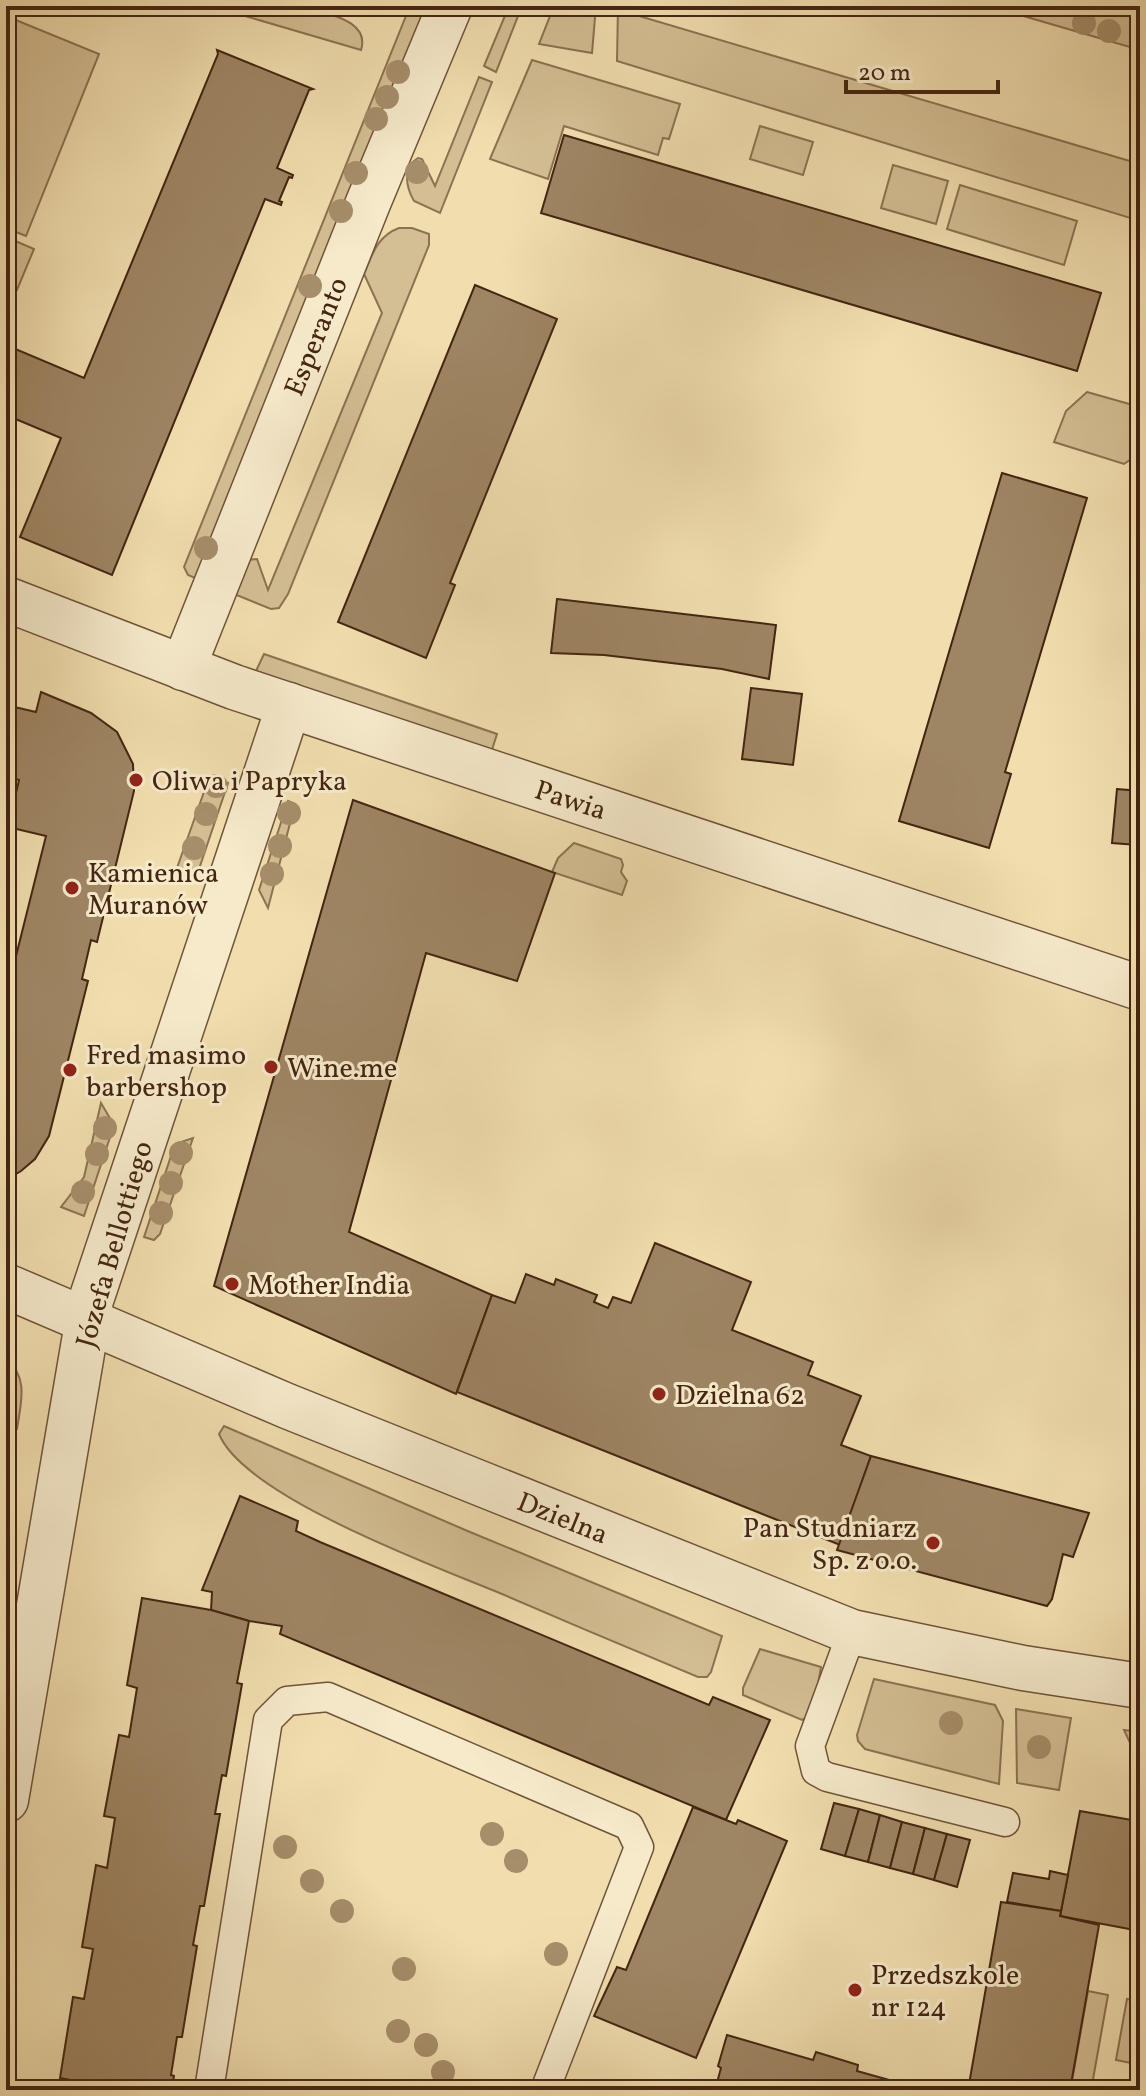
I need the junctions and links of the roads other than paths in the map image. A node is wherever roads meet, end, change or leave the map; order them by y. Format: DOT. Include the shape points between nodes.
graph roads {
  1 [pos="450,6"];
  2 [pos="6,599"];
  3 [pos="183,668"];
  4 [pos="289,705"];
  5 [pos="1140,988"];
  6 [pos="6,1286"];
  7 [pos="87,1320"];
  8 [pos="852,1632"];
  9 [pos="1140,1686"];
  10 [pos="6,1800"];
  11 [pos="1005,1822"];
  12 [pos="209,2090"];
  13 [pos="545,2090"];
  1 -- 3 [label="street, Esperanto"];
  2 -- 3 [label="street, Pawia"];
  3 -- 4 [label="street, Pawia"];
  4 -- 5 [label="street, Pawia"];
  4 -- 7 [label="street, Józefa Bellottiego"];
  6 -- 7 [label="street, Dzielna"];
  7 -- 8 [label="street, Dzielna" via="287,1406"];
  7 -- 10 [label="street, Józefa Bellottiego"];
  8 -- 9 [label="street, Dzielna"];
  8 -- 11 [label="lane" via="810,1746 816,1771"];
  12 -- 13 [label="lane" via="268,1720 287,1701 328,1697 629,1826 639,1847"];
}
